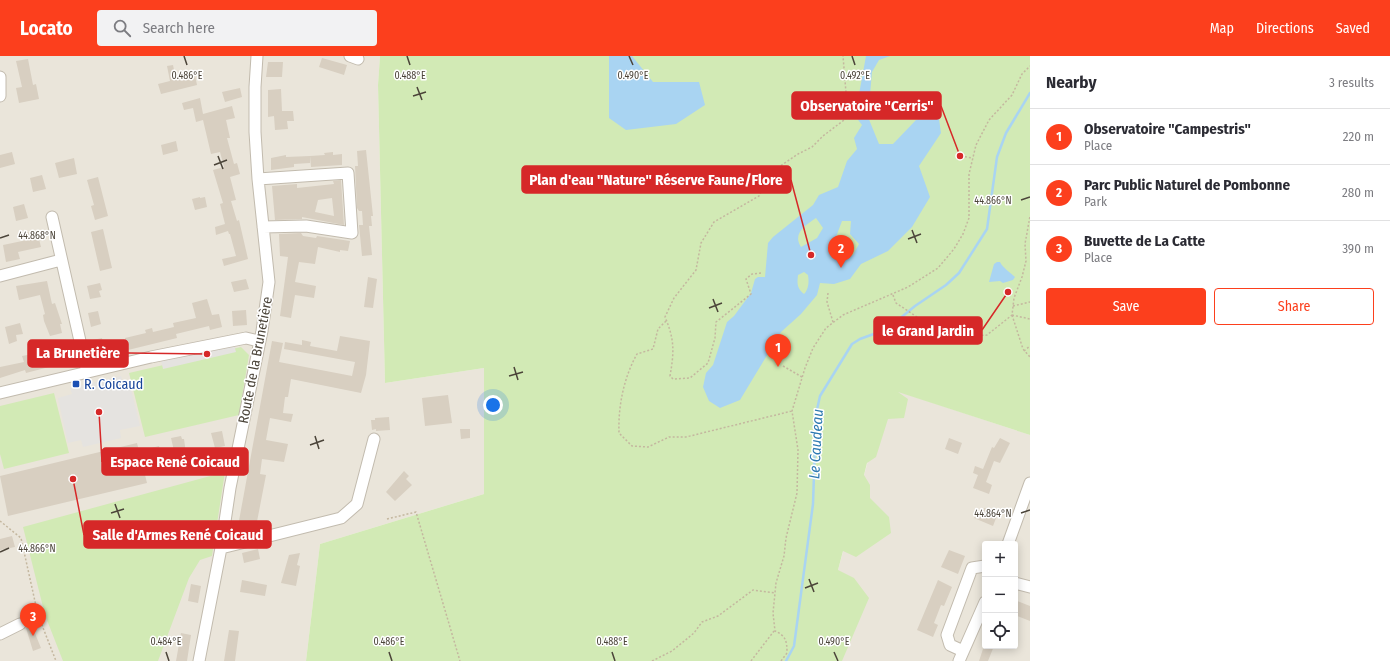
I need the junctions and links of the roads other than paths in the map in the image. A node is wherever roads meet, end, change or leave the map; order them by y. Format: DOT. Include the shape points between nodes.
graph roads {
  1 [pos="257,56"];
  2 [pos="0,77"];
  3 [pos="0,96"];
  4 [pos="258,179"];
  5 [pos="52,217"];
  6 [pos="263,227"];
  7 [pos="61,260"];
  8 [pos="0,276"];
  9 [pos="259,341"];
  10 [pos="87,372"];
  11 [pos="0,393"];
  12 [pos="374,440"];
  13 [pos="1030,483"];
  14 [pos="1009,541"];
  15 [pos="221,548"];
  16 [pos="982,566"];
  17 [pos="1018,584"];
  18 [pos="1030,587"];
  19 [pos="982,609"];
  20 [pos="20,624"];
  21 [pos="0,634"];
  22 [pos="961,656"];
  23 [pos="199,661"];
  1 -- 4 [label="street, Route de la Brunetière" via="255,87"];
  2 -- 3 [label="street"];
  4 -- 6 [label="street, Route de la Brunetière"];
  4 -- 6 [label="street" via="348,173 352,233 306,226"];
  5 -- 7 [label="street"];
  6 -- 9 [label="street, Route de la Brunetière" via="269,282"];
  7 -- 8 [label="street"];
  7 -- 10 [label="street"];
  9 -- 10 [label="street" via="246,338"];
  9 -- 15 [label="street, Route de la Brunetière"];
  10 -- 11 [label="street"];
  12 -- 15 [label="street" via="358,504 341,518"];
  13 -- 14 [label="street"];
  15 -- 23 [label="street, Route de la Brunetière"];
  16 -- 22 [label="street" via="972,568 946,635 950,645"];
  17 -- 18 [label="street"];
  19 -- 22 [label="street"];
  20 -- 21 [label="street"];
}
